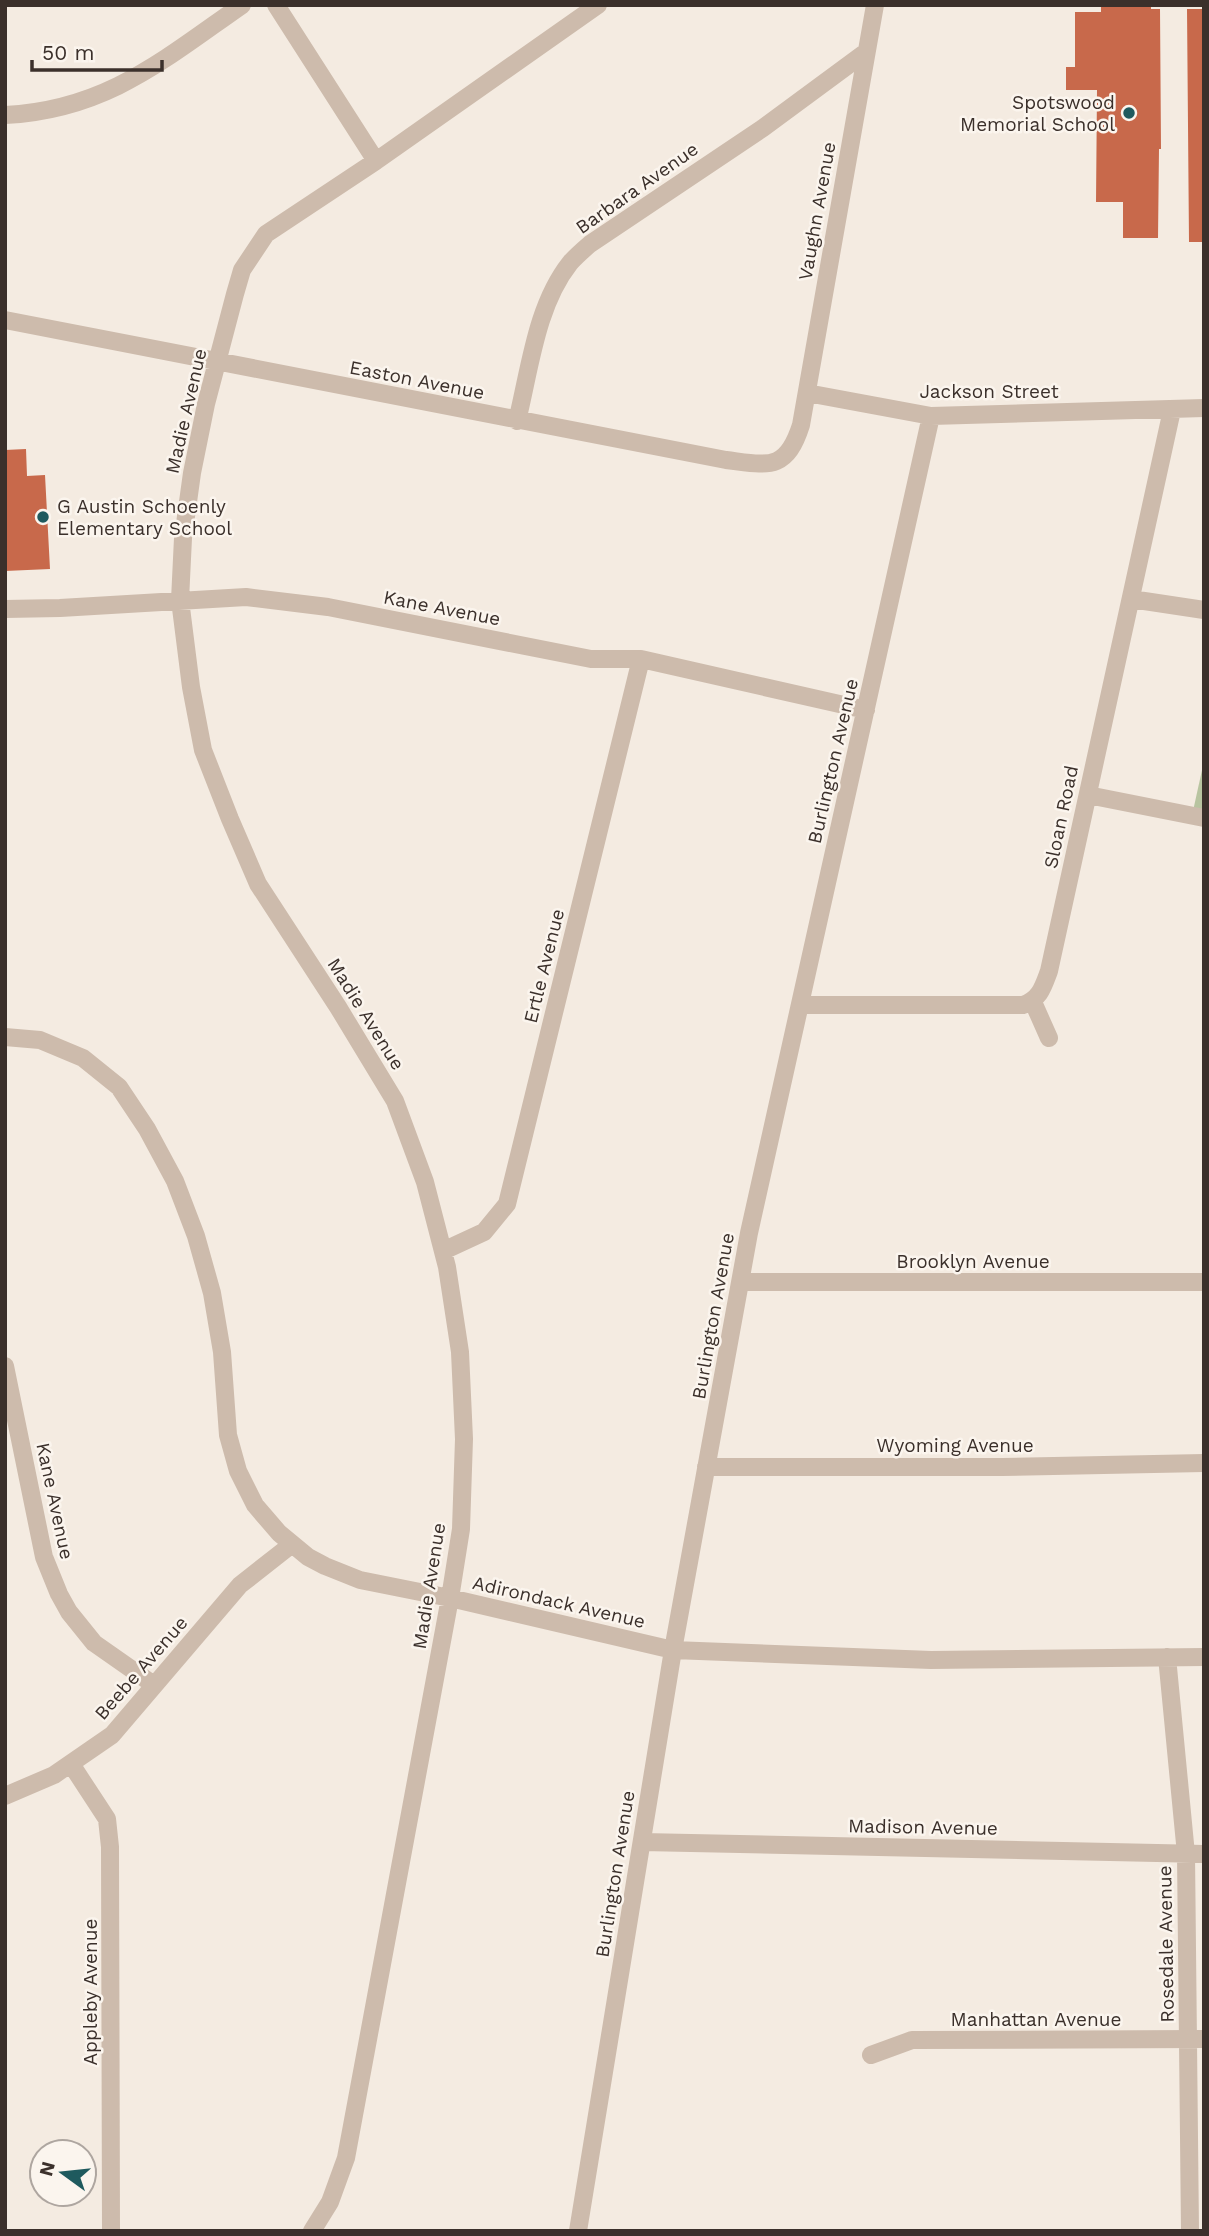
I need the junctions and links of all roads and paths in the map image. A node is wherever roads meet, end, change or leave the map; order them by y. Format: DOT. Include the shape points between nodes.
graph roads {
  1 [pos="242,5"];
  2 [pos="276,5"];
  3 [pos="598,5"];
  4 [pos="875,5"];
  5 [pos="866,52"];
  6 [pos="5,115"];
  7 [pos="376,161"];
  8 [pos="5,320"];
  9 [pos="218,361"];
  10 [pos="807,393"];
  11 [pos="1204,408"];
  12 [pos="1172,410"];
  13 [pos="931,416"];
  14 [pos="517,421"];
  15 [pos="801,425"];
  16 [pos="1131,599"];
  17 [pos="180,600"];
  18 [pos="5,609"];
  19 [pos="1204,610"];
  20 [pos="641,659"];
  21 [pos="866,710"];
  22 [pos="1088,795"];
  23 [pos="1204,818"];
  24 [pos="1033,1002"];
  25 [pos="800,1005"];
  26 [pos="5,1037"];
  27 [pos="1049,1038"];
  28 [pos="443,1251"];
  29 [pos="742,1282"];
  30 [pos="1204,1282"];
  31 [pos="5,1366"];
  32 [pos="1204,1463"];
  33 [pos="706,1467"];
  34 [pos="291,1545"];
  35 [pos="450,1598"];
  36 [pos="673,1650"];
  37 [pos="1167,1657"];
  38 [pos="1204,1657"];
  39 [pos="154,1685"];
  40 [pos="71,1764"];
  41 [pos="5,1796"];
  42 [pos="642,1842"];
  43 [pos="1195,1854"];
  44 [pos="1196,2039"];
  45 [pos="871,2055"];
  46 [pos="111,2231"];
  47 [pos="313,2231"];
  48 [pos="579,2231"];
  49 [pos="1190,2231"];
  1 -- 6 [label="street" via="136,78 108,92 51,110"];
  2 -- 7 [label="street"];
  3 -- 7 [label="street, Madie Avenue"];
  4 -- 5 [label="street, Vaughn Avenue"];
  5 -- 10 [label="street, Vaughn Avenue"];
  5 -- 14 [label="street, Barbara Avenue" via="763,128 590,244 570,263 542,319"];
  7 -- 9 [label="street, Madie Avenue" via="266,234 242,270"];
  8 -- 9 [label="street, Easton Avenue"];
  9 -- 14 [label="street, Easton Avenue"];
  9 -- 17 [label="street, Madie Avenue" via="192,473"];
  10 -- 13 [label="street, Jackson Street"];
  10 -- 15 [label="street, Vaughn Avenue"];
  11 -- 12 [label="street, Jackson Street"];
  12 -- 13 [label="street, Jackson Street"];
  12 -- 16 [label="street, Sloan Road"];
  13 -- 21 [label="street, Burlington Avenue"];
  14 -- 15 [label="street, Easton Avenue" via="761,464 773,463 791,451"];
  16 -- 19 [label="street"];
  16 -- 22 [label="street, Sloan Road"];
  17 -- 18 [label="street, Kane Avenue"];
  17 -- 20 [label="street, Kane Avenue" via="246,597 328,607 591,659"];
  17 -- 28 [label="street, Madie Avenue" via="203,750 230,819 258,884 395,1101 425,1182"];
  20 -- 21 [label="street, Kane Avenue"];
  20 -- 28 [label="street, Ertle Avenue" via="506,1205 484,1232"];
  21 -- 25 [label="street, Burlington Avenue"];
  22 -- 23 [label="street"];
  22 -- 24 [label="street, Sloan Road" via="1049,971"];
  24 -- 25 [label="street"];
  24 -- 27 [label="street"];
  25 -- 29 [label="street, Burlington Avenue"];
  26 -- 34 [label="street, Adirondack Avenue" via="40,1040 83,1058 119,1087 147,1129 179,1192 212,1293 228,1435 238,1471 255,1504"];
  28 -- 35 [label="street, Madie Avenue" via="460,1352 464,1439 461,1529"];
  29 -- 30 [label="street, Brooklyn Avenue"];
  29 -- 33 [label="street, Burlington Avenue"];
  31 -- 39 [label="street, Kane Avenue" via="44,1557 59,1594 94,1643"];
  32 -- 33 [label="street, Wyoming Avenue"];
  33 -- 36 [label="street, Burlington Avenue"];
  34 -- 35 [label="street, Adirondack Avenue" via="342,1574"];
  34 -- 39 [label="street, Beebe Avenue" via="240,1585"];
  35 -- 36 [label="street, Adirondack Avenue"];
  35 -- 47 [label="street, Madie Avenue" via="346,2158 330,2202"];
  36 -- 37 [label="street, Adirondack Avenue" via="930,1660"];
  36 -- 42 [label="street, Burlington Avenue"];
  37 -- 38 [label="street, Adirondack Avenue"];
  37 -- 43 [label="street, Rosedale Avenue"];
  39 -- 40 [label="street, Beebe Avenue" via="112,1735"];
  40 -- 41 [label="street, Beebe Avenue"];
  40 -- 46 [label="street, Appleby Avenue" via="107,1819 110,1847"];
  42 -- 43 [label="street, Madison Avenue"];
  42 -- 48 [label="street, Burlington Avenue"];
  43 -- 44 [label="street, Rosedale Avenue"];
  44 -- 45 [label="street, Manhattan Avenue" via="912,2040"];
  44 -- 49 [label="street, Rosedale Avenue"];
}
